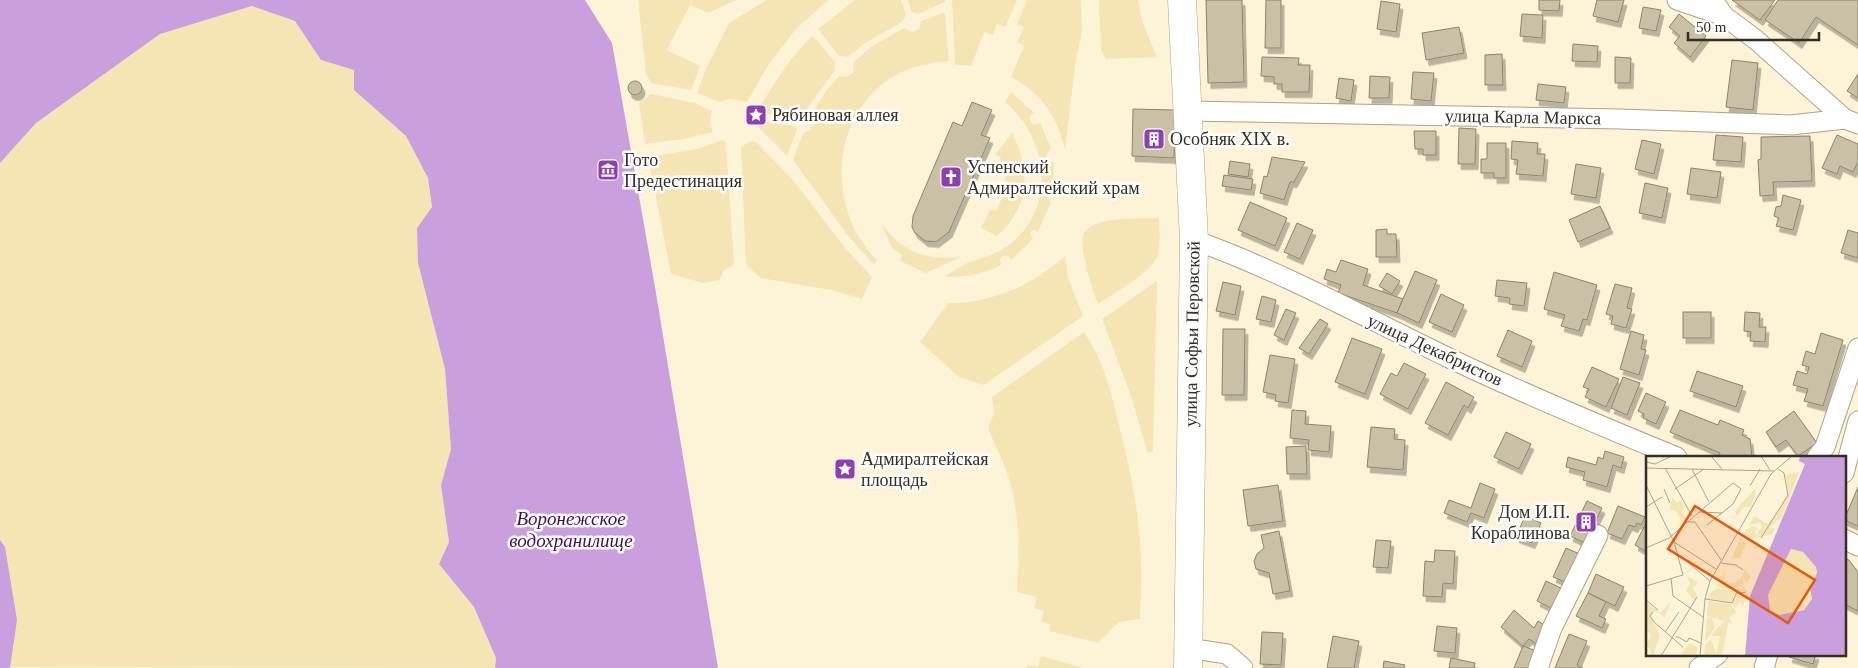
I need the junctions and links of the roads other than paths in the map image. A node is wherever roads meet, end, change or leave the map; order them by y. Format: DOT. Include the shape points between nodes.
graph roads {
  1 [pos="1182,0"];
  2 [pos="1678,0"];
  3 [pos="1713,0"];
  4 [pos="1724,16"];
  5 [pos="1187,111"];
  6 [pos="1851,122"];
  7 [pos="1194,240"];
  8 [pos="1858,348"];
  9 [pos="1858,420"];
  10 [pos="1675,456"];
  11 [pos="1818,456"];
  12 [pos="1846,465"];
  13 [pos="1598,535"];
  14 [pos="1846,540"];
  15 [pos="1858,546"];
  16 [pos="1715,656"];
  17 [pos="1188,658"];
  18 [pos="1242,668"];
  19 [pos="1538,668"];
  20 [pos="1699,668"];
  1 -- 5 [label="main road, улица Софьи Перовской"];
  2 -- 4 [label="street"];
  3 -- 4 [label="street"];
  4 -- 6 [label="street"];
  5 -- 6 [label="street, улица Карла Маркса" via="1791,125"];
  5 -- 7 [label="main road, улица Софьи Перовской"];
  7 -- 10 [label="street, улица Декабристов" via="1244,258 1453,360"];
  7 -- 17 [label="main road, улица Софьи Перовской"];
  8 -- 11 [label="street" via="1825,447"];
  9 -- 12 [label="street"];
  13 -- 19 [label="street" via="1552,628"];
  14 -- 15 [label="street"];
  16 -- 20 [label="street"];
  17 -- 18 [label="street" via="1226,654"];
}
